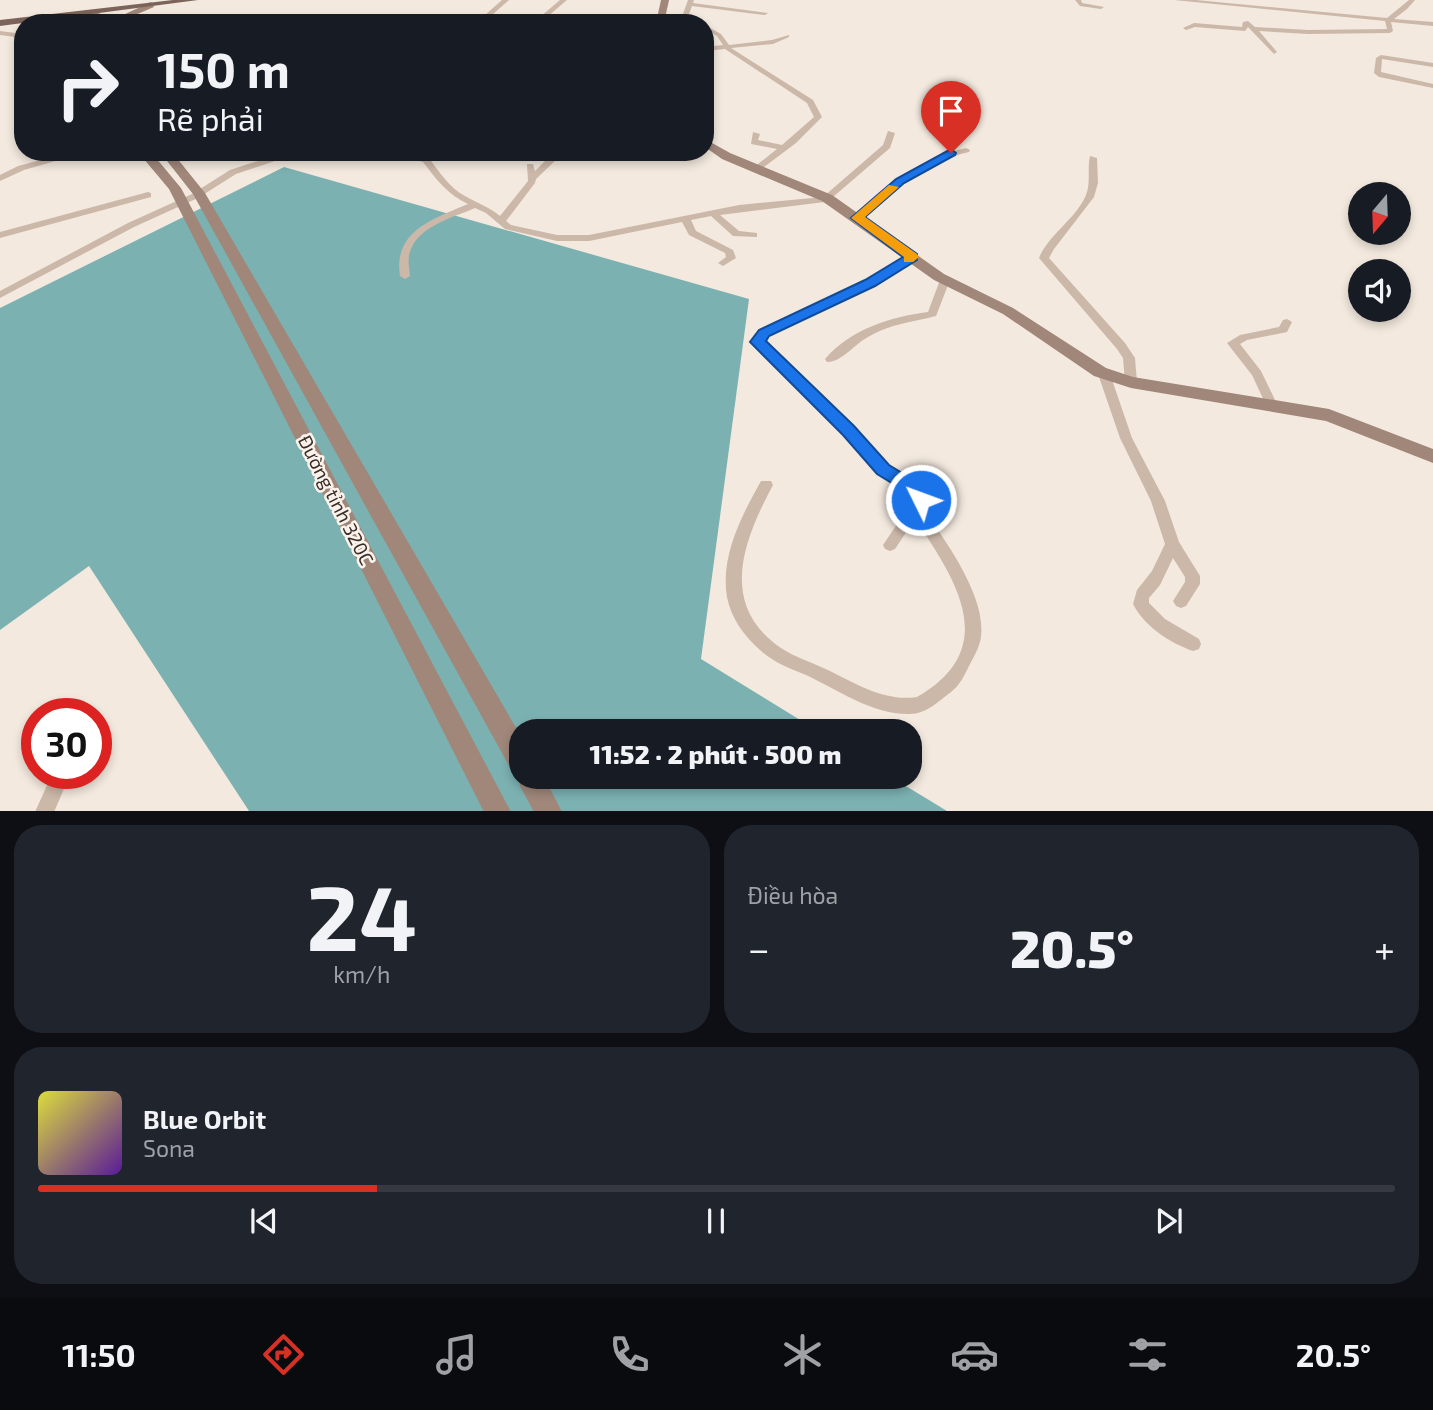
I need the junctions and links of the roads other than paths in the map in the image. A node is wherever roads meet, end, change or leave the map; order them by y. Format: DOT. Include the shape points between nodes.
graph roads {
  1 [pos="194,0"];
  2 [pos="506,0"];
  3 [pos="564,0"];
  4 [pos="724,0"];
  5 [pos="1078,0"];
  6 [pos="1177,0"];
  7 [pos="1412,0"];
  8 [pos="1196,1"];
  9 [pos="690,2"];
  10 [pos="156,3"];
  11 [pos="713,6"];
  12 [pos="1241,6"];
  13 [pos="1101,7"];
  14 [pos="1292,11"];
  15 [pos="126,13"];
  16 [pos="765,13"];
  17 [pos="75,14"];
  18 [pos="107,14"];
  19 [pos="490,14"];
  20 [pos="547,14"];
  21 [pos="1342,16"];
  22 [pos="1388,20"];
  23 [pos="1249,24"];
  24 [pos="1433,24"];
  25 [pos="1186,27"];
  26 [pos="1351,28"];
  27 [pos="714,32"];
  28 [pos="787,36"];
  29 [pos="727,47"];
  30 [pos="714,48"];
  31 [pos="1273,52"];
  32 [pos="1433,65"];
  33 [pos="1433,86"];
  34 [pos="891,133"];
  35 [pos="756,135"];
  36 [pos="714,148"];
  37 [pos="783,148"];
  38 [pos="966,149"];
  39 [pos="1093,158"];
  40 [pos="29,161"];
  41 [pos="48,161"];
  42 [pos="152,161"];
  43 [pos="175,161"];
  44 [pos="268,161"];
  45 [pos="427,161"];
  46 [pos="550,161"];
  47 [pos="530,166"];
  48 [pos="757,167"];
  49 [pos="21,168"];
  50 [pos="533,177"];
  51 [pos="0,178"];
  52 [pos="187,192"];
  53 [pos="148,195"];
  54 [pos="828,198"];
  55 [pos="474,205"];
  56 [pos="713,213"];
  57 [pos="685,218"];
  58 [pos="858,218"];
  59 [pos="501,221"];
  60 [pos="0,235"];
  61 [pos="754,235"];
  62 [pos="912,257"];
  63 [pos="723,262"];
  64 [pos="405,276"];
  65 [pos="945,280"];
  66 [pos="0,295"];
  67 [pos="1287,322"];
  68 [pos="831,359"];
  69 [pos="1104,374"];
  70 [pos="1131,382"];
  71 [pos="1270,404"];
  72 [pos="1433,456"];
  73 [pos="766,485"];
  74 [pos="916,509"];
  75 [pos="1172,544"];
  76 [pos="890,545"];
  77 [pos="1181,601"];
  78 [pos="1193,644"];
  79 [pos="509,742"];
  80 [pos="55,789"];
  81 [pos="536,789"];
  82 [pos="44,811"];
  83 [pos="498,811"];
  84 [pos="549,811"];
  1 -- 10 [label="main road"];
  2 -- 19 [label="street"];
  3 -- 20 [label="street"];
  4 -- 11 [label="street"];
  5 -- 13 [label="street"];
  6 -- 8 [label="street"];
  7 -- 22 [label="street"];
  8 -- 12 [label="street"];
  9 -- 11 [label="street"];
  10 -- 15 [label="main road"];
  11 -- 16 [label="street"];
  12 -- 14 [label="street"];
  12 -- 23 [label="street"];
  14 -- 21 [label="street"];
  14 -- 26 [label="street" via="1297,20"];
  15 -- 18 [label="main road"];
  17 -- 18 [label="main road"];
  21 -- 22 [label="street"];
  21 -- 26 [label="street"];
  22 -- 24 [label="street"];
  22 -- 26 [label="street" via="1390,31"];
  23 -- 25 [label="street" via="1245,23 1244,29"];
  23 -- 26 [label="street" via="1305,32"];
  23 -- 31 [label="street"];
  27 -- 29 [label="street"];
  28 -- 29 [label="street"];
  29 -- 30 [label="street"];
  29 -- 37 [label="street" via="813,104 818,119"];
  32 -- 33 [label="street" via="1381,57 1377,73"];
  34 -- 54 [label="street" via="887,146"];
  35 -- 37 [label="street" via="754,142"];
  36 -- 48 [label="main road"];
  37 -- 48 [label="street"];
  38 -- 58 [label="street" via="936,159 900,181"];
  39 -- 70 [label="street" via="1090,197 1076,219 1045,250 1044,258 1121,346 1129,358"];
  40 -- 49 [label="street"];
  41 -- 49 [label="street"];
  42 -- 52 [label="main road"];
  43 -- 52 [label="main road"];
  44 -- 52 [label="street"];
  45 -- 55 [label="street" via="459,197"];
  46 -- 50 [label="street"];
  47 -- 50 [label="street"];
  48 -- 54 [label="main road"];
  49 -- 51 [label="street"];
  50 -- 59 [label="street"];
  52 -- 66 [label="street"];
  52 -- 79 [label="main road, Đường tỉnh 320C"];
  52 -- 83 [label="main road, Đường tỉnh 320C"];
  53 -- 60 [label="street"];
  54 -- 56 [label="street"];
  54 -- 58 [label="main road"];
  55 -- 59 [label="street"];
  55 -- 64 [label="street" via="414,237 403,256"];
  56 -- 57 [label="street"];
  56 -- 61 [label="street" via="736,234"];
  57 -- 59 [label="street" via="629,232 566,239 521,232"];
  57 -- 63 [label="street" via="692,233 730,252 731,258"];
  58 -- 62 [label="main road"];
  62 -- 65 [label="main road"];
  62 -- 74 [label="street" via="870,283 764,333 758,342 883,470 920,494"];
  65 -- 68 [label="street" via="932,314 872,329"];
  65 -- 69 [label="main road" via="1009,311"];
  67 -- 71 [label="street" via="1283,330 1233,343 1257,374"];
  69 -- 70 [label="main road"];
  69 -- 75 [label="street"];
  70 -- 71 [label="main road"];
  71 -- 72 [label="main road" via="1348,420"];
  73 -- 74 [label="street" via="741,544 733,587 749,628 779,656 852,690 915,706 952,681 973,640 974,625 967,599 939,542"];
  74 -- 76 [label="street"];
  75 -- 77 [label="street" via="1193,576"];
  75 -- 78 [label="street" via="1140,603 1143,611"];
  80 -- 82 [label="street"];
  81 -- 84 [label="main road"];
}
